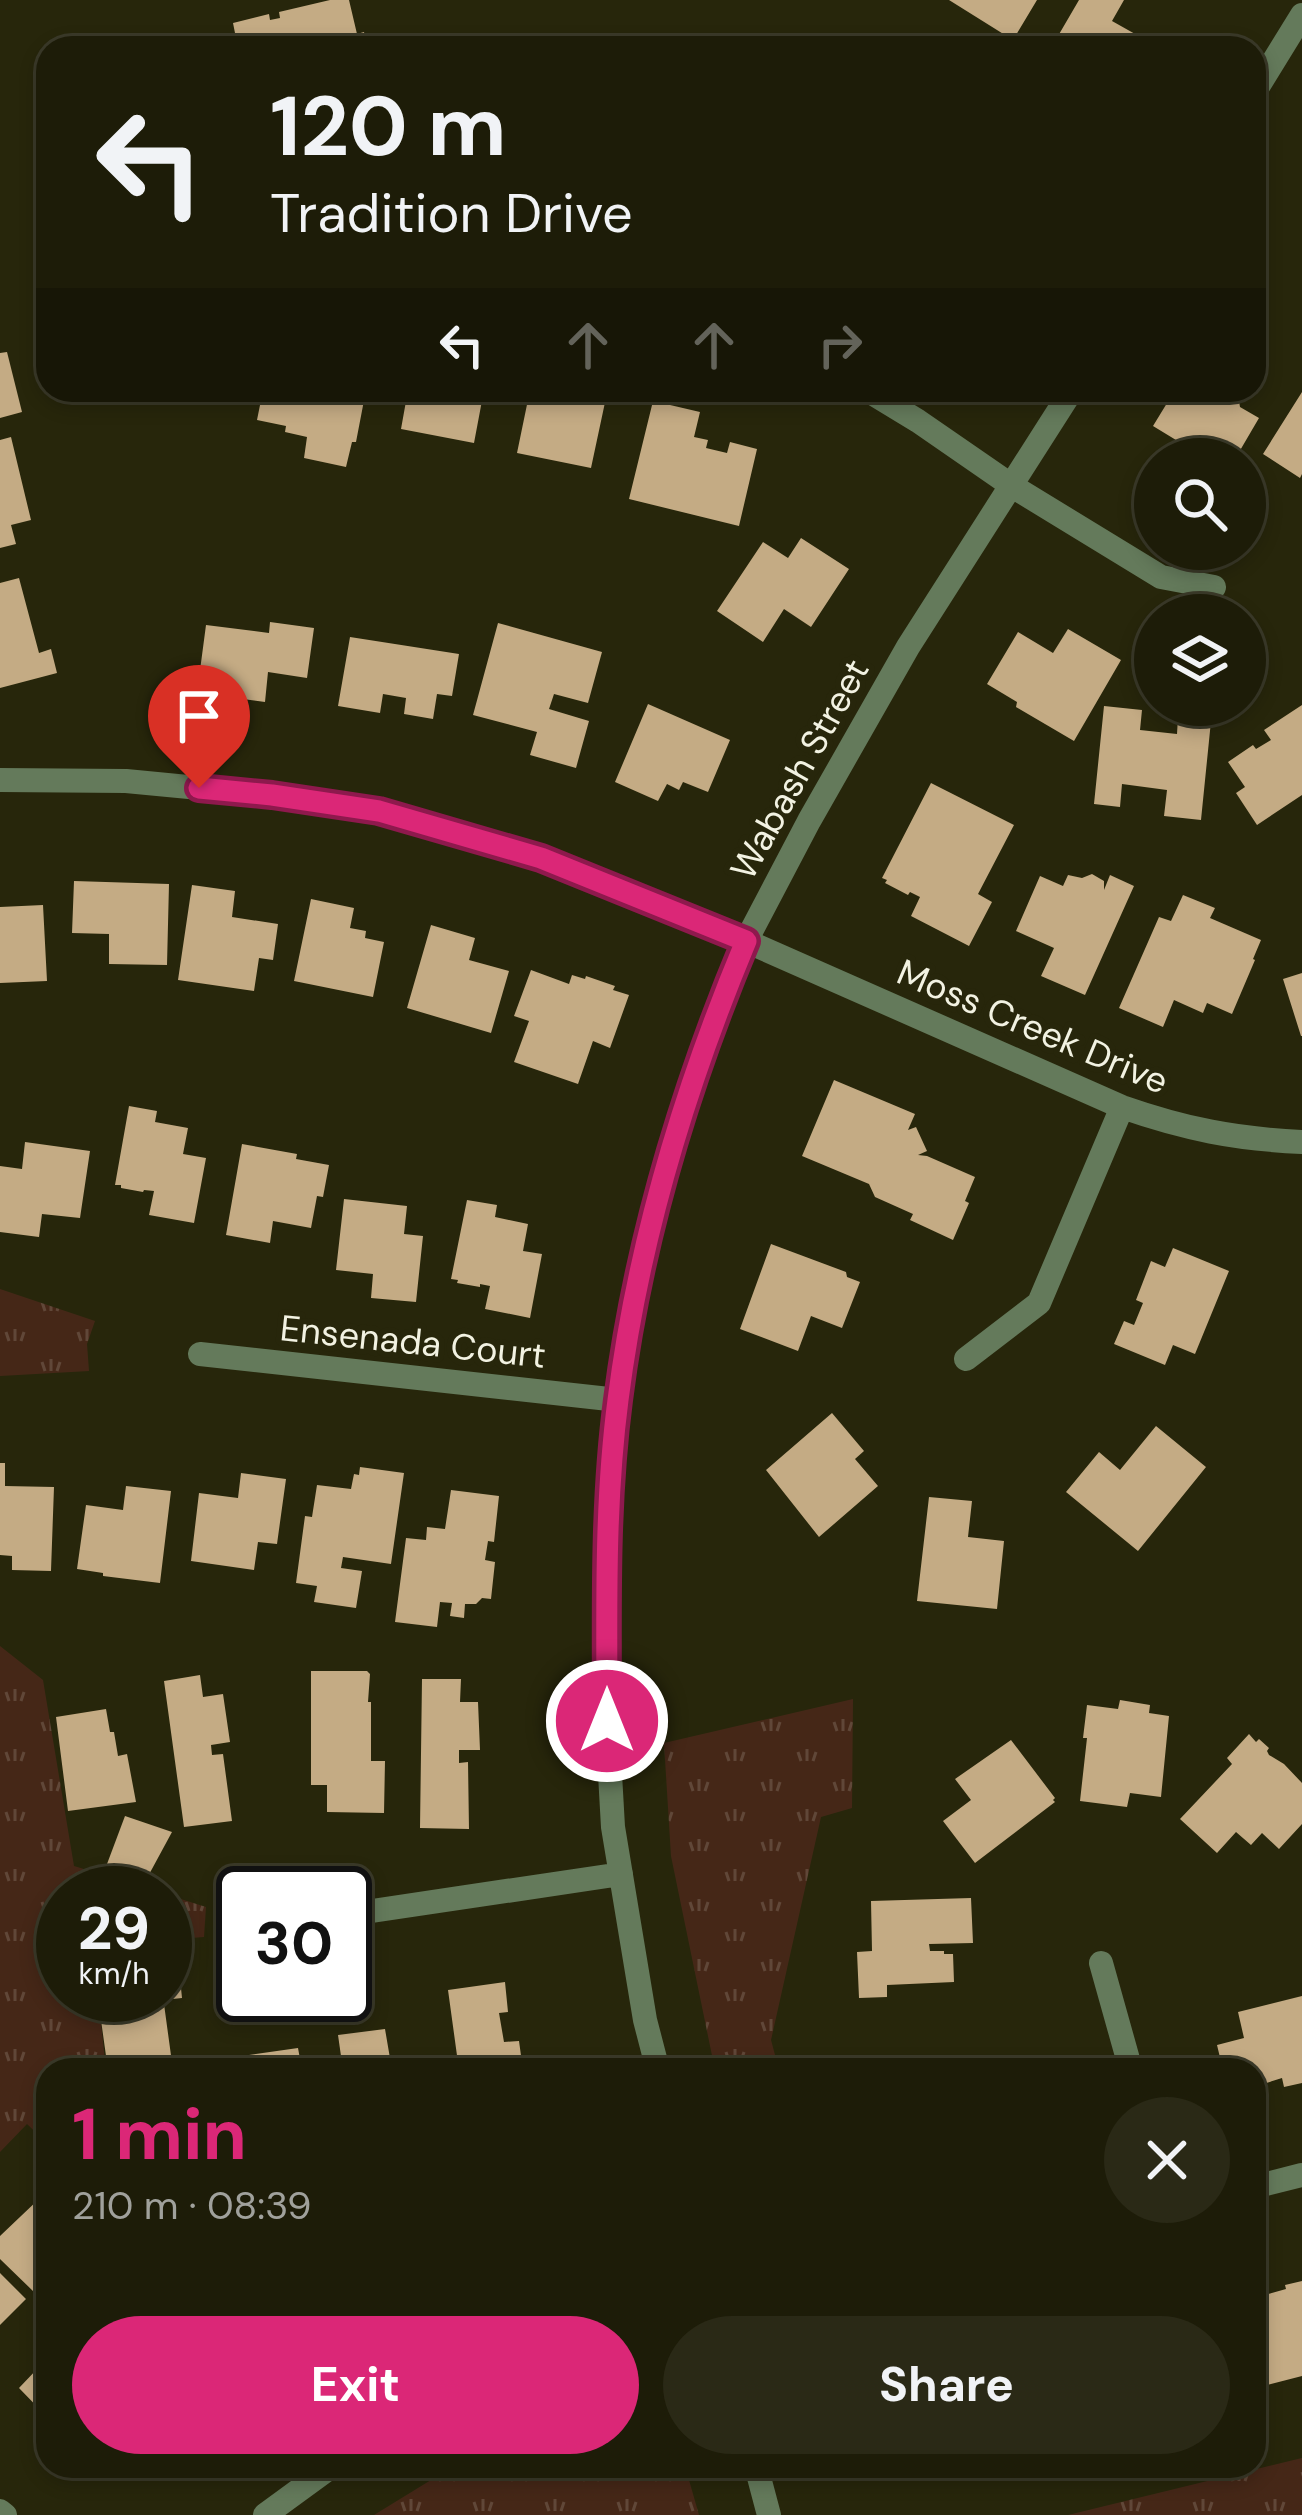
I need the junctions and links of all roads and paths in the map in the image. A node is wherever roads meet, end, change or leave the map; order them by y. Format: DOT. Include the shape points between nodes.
graph roads {
  1 [pos="1302,14"];
  2 [pos="1266,73"];
  3 [pos="886,402"];
  4 [pos="1064,402"];
  5 [pos="1012,486"];
  6 [pos="1214,587"];
  7 [pos="0,780"];
  8 [pos="746,941"];
  9 [pos="1122,1107"];
  10 [pos="1302,1142"];
  11 [pos="200,1354"];
  12 [pos="966,1359"];
  13 [pos="618,1400"];
  14 [pos="621,1874"];
  15 [pos="372,1911"];
  16 [pos="1101,1963"];
  17 [pos="655,2058"];
  18 [pos="1128,2058"];
  19 [pos="1302,2175"];
  20 [pos="1266,2184"];
  21 [pos="316,2478"];
  22 [pos="759,2478"];
  23 [pos="265,2515"];
  24 [pos="769,2515"];
  1 -- 2 [label="street"];
  3 -- 5 [label="street"];
  4 -- 5 [label="street, Wabash Street"];
  5 -- 6 [label="street" via="1161,577"];
  5 -- 8 [label="street, Wabash Street" via="908,647"];
  7 -- 8 [label="street, Moss Creek Drive" via="126,781 379,811 541,858"];
  8 -- 9 [label="street, Moss Creek Drive"];
  8 -- 13 [label="street, Wabash Street" via="677,1129"];
  9 -- 10 [label="street, Moss Creek Drive" via="1247,1140"];
  9 -- 12 [label="street" via="1039,1303"];
  11 -- 13 [label="street, Ensenada Court"];
  13 -- 14 [label="street, Wabash Street" via="607,1535 607,1721"];
  14 -- 15 [label="street"];
  14 -- 17 [label="street, Wabash Street"];
  16 -- 18 [label="street"];
  19 -- 20 [label="street"];
  21 -- 23 [label="street"];
  22 -- 24 [label="street"];
}
